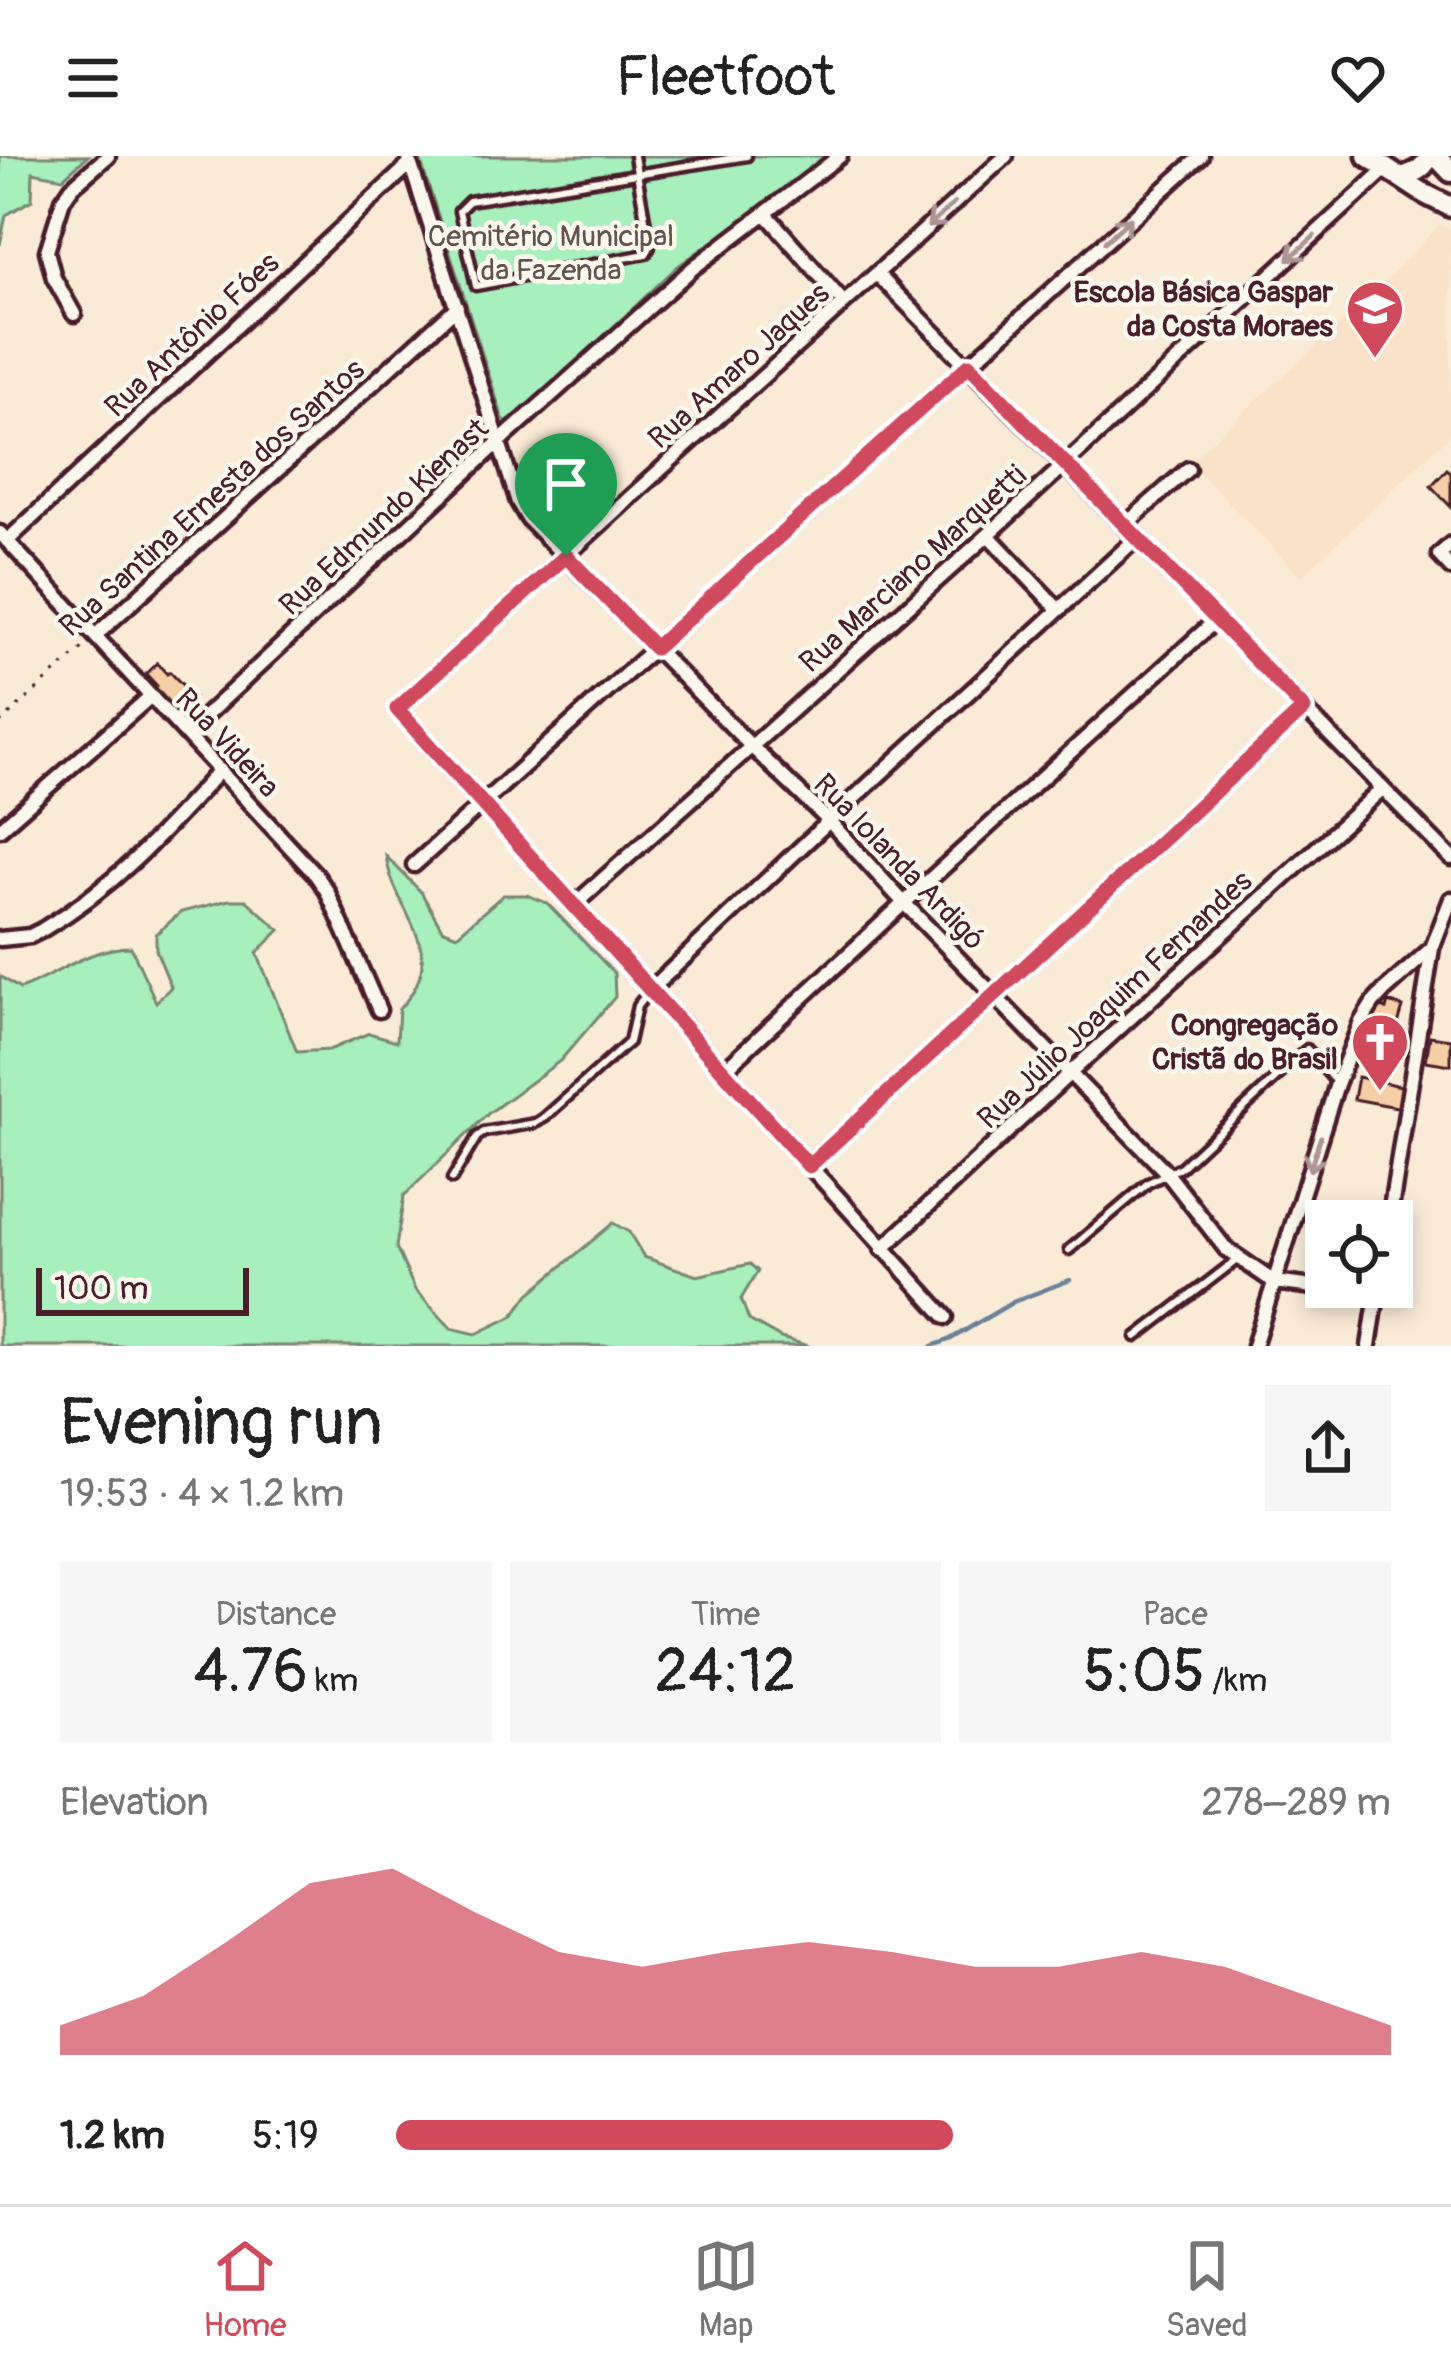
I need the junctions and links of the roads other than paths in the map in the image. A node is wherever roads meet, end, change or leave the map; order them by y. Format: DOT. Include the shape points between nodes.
graph roads {
  1 [pos="107,156"];
  2 [pos="634,156"];
  3 [pos="747,156"];
  4 [pos="840,156"];
  5 [pos="1006,156"];
  6 [pos="1201,156"];
  7 [pos="1367,156"];
  8 [pos="1432,156"];
  9 [pos="409,160"];
  10 [pos="1394,172"];
  11 [pos="1451,172"];
  12 [pos="637,176"];
  13 [pos="1451,207"];
  14 [pos="766,214"];
  15 [pos="877,274"];
  16 [pos="844,303"];
  17 [pos="457,308"];
  18 [pos="74,314"];
  19 [pos="969,365"];
  20 [pos="499,442"];
  21 [pos="1064,463"];
  22 [pos="1188,469"];
  23 [pos="1124,526"];
  24 [pos="988,535"];
  25 [pos="3,537"];
  26 [pos="1136,538"];
  27 [pos="1451,544"];
  28 [pos="566,556"];
  29 [pos="1451,568"];
  30 [pos="1059,610"];
  31 [pos="1216,620"];
  32 [pos="95,636"];
  33 [pos="655,648"];
  34 [pos="151,696"];
  35 [pos="1304,709"];
  36 [pos="186,734"];
  37 [pos="752,747"];
  38 [pos="220,770"];
  39 [pos="1382,789"];
  40 [pos="482,803"];
  41 [pos="829,821"];
  42 [pos="0,829"];
  43 [pos="1451,858"];
  44 [pos="414,865"];
  45 [pos="1451,899"];
  46 [pos="904,903"];
  47 [pos="574,905"];
  48 [pos="0,939"];
  49 [pos="1432,948"];
  50 [pos="650,990"];
  51 [pos="994,994"];
  52 [pos="379,1010"];
  53 [pos="723,1071"];
  54 [pos="1070,1073"];
  55 [pos="1337,1084"];
  56 [pos="809,1166"];
  57 [pos="1167,1173"];
  58 [pos="452,1178"];
  59 [pos="1392,1200"];
  60 [pos="882,1249"];
  61 [pos="1069,1250"];
  62 [pos="1238,1259"];
  63 [pos="1274,1282"];
  64 [pos="1305,1285"];
  65 [pos="1375,1308"];
  66 [pos="946,1317"];
  67 [pos="1136,1337"];
  68 [pos="1254,1346"];
  69 [pos="1369,1346"];
  1 -- 18 [label="street" via="71,187 47,251"];
  2 -- 12 [label="lane"];
  3 -- 12 [label="lane"];
  4 -- 14 [label="street, Rua Edmundo Kienast"];
  5 -- 15 [label="street, Rua Amaro Jaques, one-way"];
  19 -- 6 [label="street, one-way"];
  7 -- 10 [label="main road"];
  8 -- 10 [label="main road" via="1421,169"];
  8 -- 11 [label="main road"];
  9 -- 17 [label="street, Rua Iolanda Ardigó"];
  9 -- 25 [label="street, Rua Antônio Fóes"];
  10 -- 13 [label="main road"];
  10 -- 21 [label="street, Rua Marciano Marquetti, one-way"];
  12 -- 12 [label="lane" via="463,204 474,282 646,254"];
  14 -- 16 [label="street"];
  14 -- 20 [label="street, Rua Edmundo Kienast" via="704,259"];
  15 -- 16 [label="street, Rua Amaro Jaques"];
  15 -- 19 [label="street"];
  16 -- 28 [label="street, Rua Amaro Jaques"];
  17 -- 20 [label="street, Rua Iolanda Ardigó"];
  17 -- 32 [label="street, Rua Santina Ernesta dos Santos"];
  19 -- 21 [label="street"];
  19 -- 33 [label="street"];
  20 -- 28 [label="street, Rua Iolanda Ardigó" via="523,512"];
  20 -- 36 [label="street, Rua Edmundo Kienast"];
  21 -- 23 [label="street"];
  21 -- 24 [label="street, Rua Marciano Marquetti"];
  22 -- 23 [label="street"];
  23 -- 26 [label="street"];
  24 -- 30 [label="street"];
  24 -- 37 [label="street, Rua Marciano Marquetti"];
  25 -- 32 [label="street, Rua Videira"];
  26 -- 30 [label="street"];
  26 -- 31 [label="street"];
  27 -- 29 [label="street" via="1439,555"];
  28 -- 33 [label="street, Rua Iolanda Ardigó"];
  28 -- 40 [label="street, Rua Amaro Jaques" via="397,709"];
  30 -- 41 [label="street"];
  31 -- 35 [label="street"];
  31 -- 46 [label="street"];
  32 -- 34 [label="street, Rua Videira"];
  33 -- 37 [label="street, Rua Iolanda Ardigó"];
  33 -- 40 [label="street"];
  34 -- 36 [label="street, Rua Videira"];
  34 -- 42 [label="street"];
  35 -- 39 [label="street"];
  35 -- 51 [label="street"];
  36 -- 38 [label="street, Rua Videira"];
  37 -- 41 [label="street, Rua Iolanda Ardigó"];
  37 -- 47 [label="street, Rua Marciano Marquetti"];
  38 -- 48 [label="street" via="122,874 42,930"];
  38 -- 52 [label="street, Rua Videira" via="322,883"];
  39 -- 43 [label="street"];
  39 -- 54 [label="street, Rua Júlio Joaquim Fernandes"];
  40 -- 44 [label="street"];
  40 -- 47 [label="street"];
  41 -- 46 [label="street, Rua Iolanda Ardigó"];
  41 -- 50 [label="street"];
  45 -- 49 [label="street"];
  46 -- 51 [label="street, Rua Iolanda Ardigó"];
  46 -- 53 [label="street"];
  47 -- 50 [label="street"];
  49 -- 55 [label="street" via="1373,1003"];
  49 -- 59 [label="street"];
  50 -- 53 [label="street"];
  50 -- 58 [label="lane" via="637,1006 629,1042 536,1123 477,1137"];
  51 -- 54 [label="street, Rua Iolanda Ardigó"];
  51 -- 56 [label="street"];
  53 -- 56 [label="street"];
  54 -- 57 [label="street, Rua Iolanda Ardigó"];
  54 -- 60 [label="street, Rua Júlio Joaquim Fernandes"];
  55 -- 57 [label="lane" via="1307,1049"];
  55 -- 63 [label="street, one-way"];
  56 -- 60 [label="street"];
  57 -- 61 [label="lane"];
  57 -- 62 [label="street, Rua Iolanda Ardigó"];
  60 -- 66 [label="street"];
  62 -- 63 [label="street, Rua Iolanda Ardigó"];
  62 -- 67 [label="lane"];
  63 -- 64 [label="street, Rua Iolanda Ardigó"];
  63 -- 68 [label="street"];
  65 -- 69 [label="street"];
}
